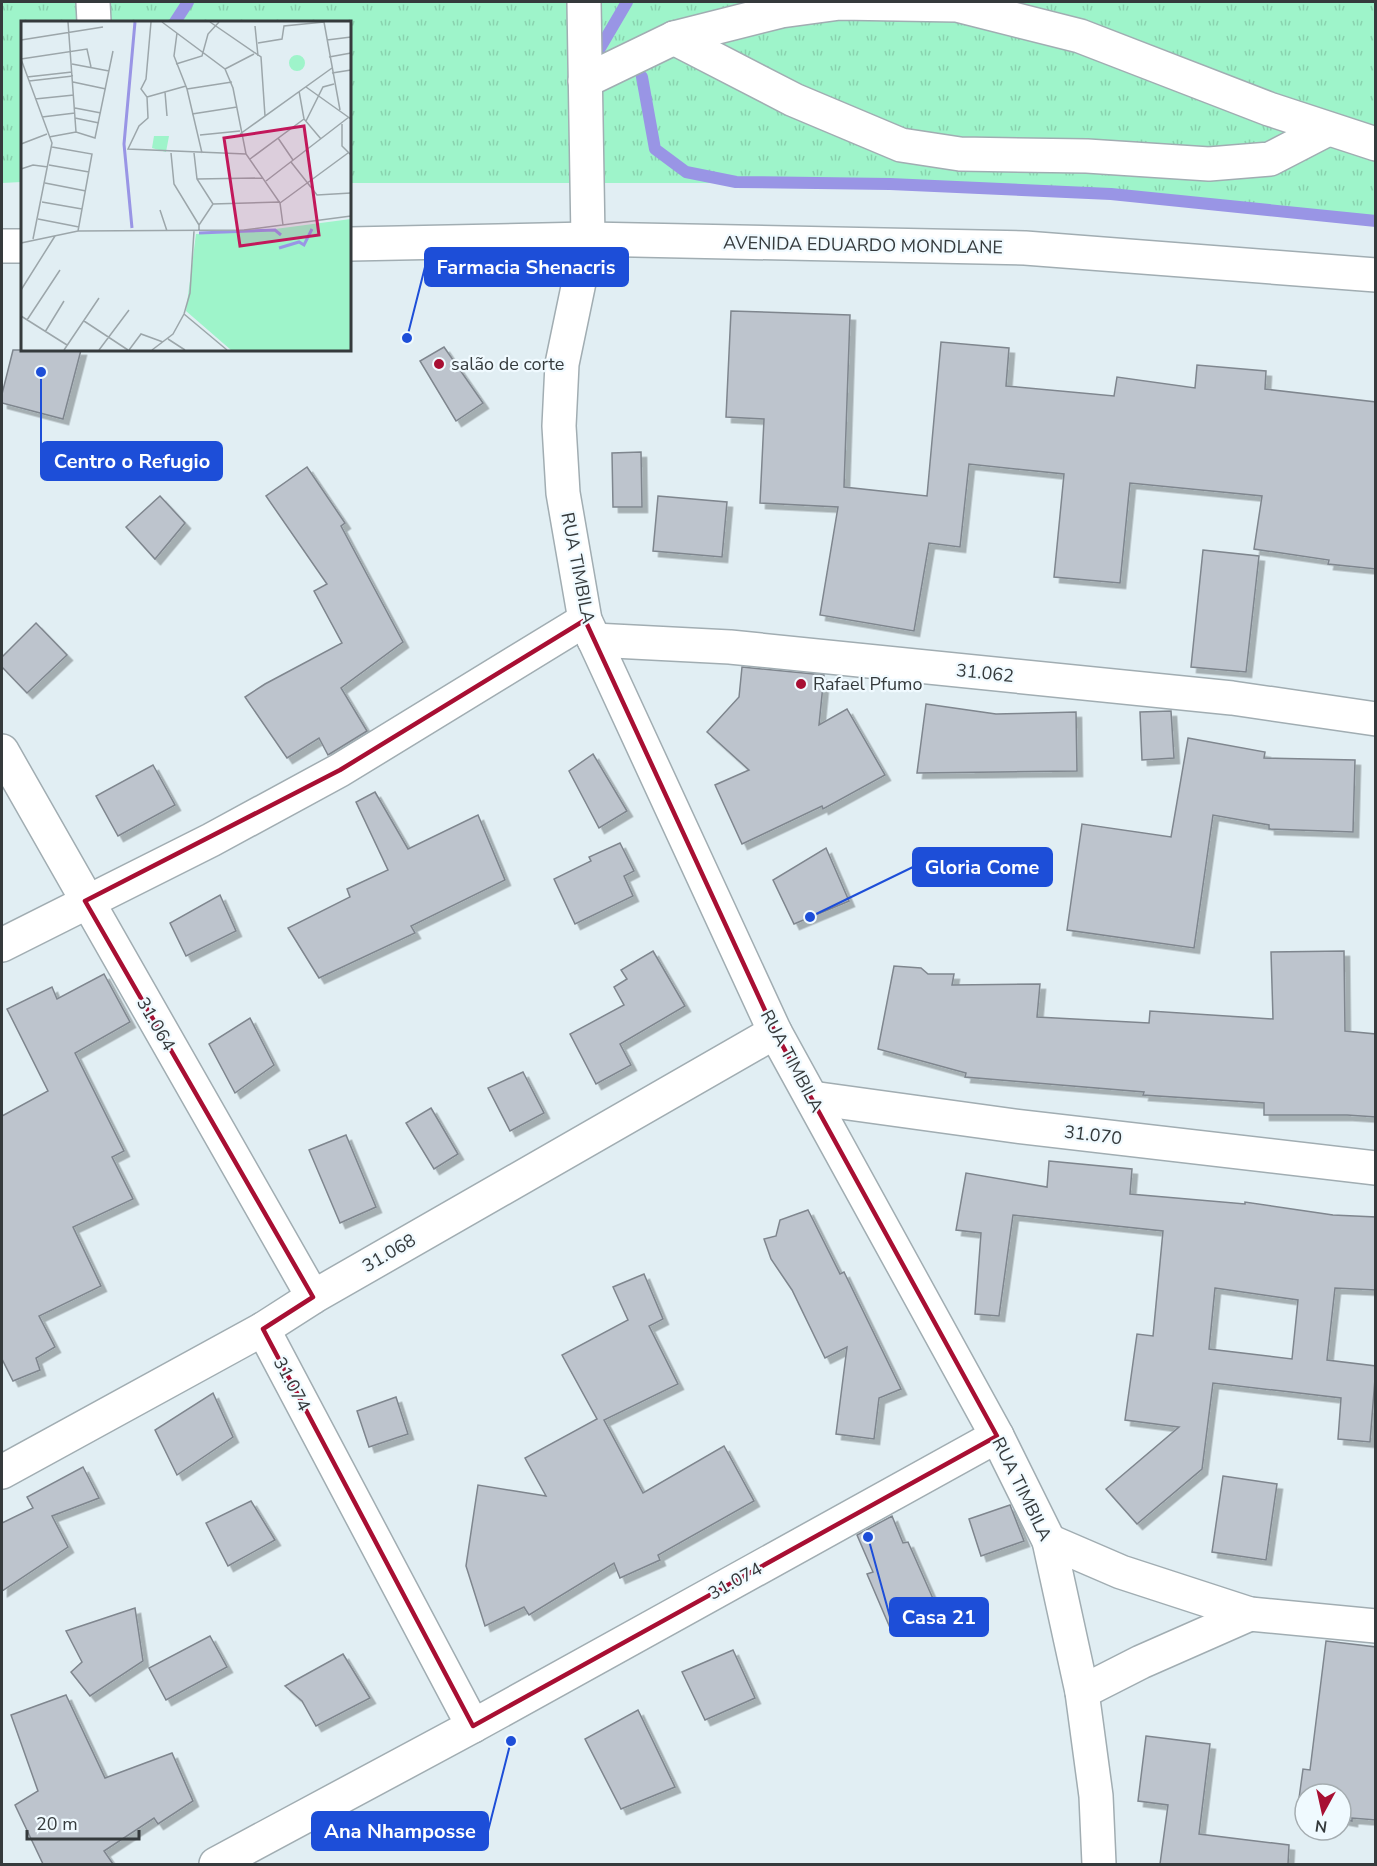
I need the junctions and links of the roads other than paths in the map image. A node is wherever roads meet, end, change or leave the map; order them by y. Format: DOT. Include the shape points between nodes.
graph roads {
  1 [pos="93,2"];
  2 [pos="584,2"];
  3 [pos="94,21"];
  4 [pos="674,38"];
  5 [pos="585,81"];
  6 [pos="1328,129"];
  7 [pos="1376,144"];
  8 [pos="588,239"];
  9 [pos="351,243"];
  10 [pos="2,246"];
  11 [pos="21,246"];
  12 [pos="1376,275"];
  13 [pos="589,630"];
  14 [pos="1376,719"];
  15 [pos="2,751"];
  16 [pos="86,901"];
  17 [pos="2,945"];
  18 [pos="775,1032"];
  19 [pos="812,1098"];
  20 [pos="1376,1168"];
  21 [pos="313,1297"];
  22 [pos="263,1329"];
  23 [pos="997,1436"];
  24 [pos="2,1472"];
  25 [pos="1049,1541"];
  26 [pos="1250,1614"];
  27 [pos="1376,1626"];
  28 [pos="1082,1692"];
  29 [pos="473,1726"];
  30 [pos="216,1864"];
  31 [pos="1099,1864"];
  1 -- 3 [label="street"];
  2 -- 5 [label="street, RUA TIMBILA"];
  4 -- 5 [label="street"];
  4 -- 6 [label="street" via="781,11 840,3 957,5 1080,36"];
  4 -- 6 [label="street" via="794,100 901,145 960,153 1209,164 1270,159"];
  5 -- 8 [label="street, RUA TIMBILA"];
  6 -- 7 [label="street"];
  8 -- 9 [label="street, AVENIDA EDUARDO MONDLANE"];
  8 -- 12 [label="street, AVENIDA EDUARDO MONDLANE" via="1025,248"];
  8 -- 13 [label="street, RUA TIMBILA" via="562,364 559,426 563,493"];
  10 -- 11 [label="street"];
  13 -- 14 [label="street, 31.062" via="1232,698"];
  13 -- 16 [label="street" via="340,770"];
  13 -- 18 [label="street, RUA TIMBILA"];
  15 -- 16 [label="street, 31.064"];
  16 -- 17 [label="street"];
  16 -- 21 [label="street, 31.064"];
  18 -- 19 [label="street, RUA TIMBILA"];
  18 -- 21 [label="street, 31.068"];
  19 -- 20 [label="street, 31.070"];
  19 -- 23 [label="street, RUA TIMBILA"];
  21 -- 22 [label="street, 31.068"];
  22 -- 24 [label="street, 31.068"];
  22 -- 29 [label="street, 31.074"];
  23 -- 25 [label="street, RUA TIMBILA"];
  23 -- 29 [label="street, 31.074"];
  25 -- 26 [label="street" via="1121,1572"];
  25 -- 28 [label="street, RUA TIMBILA"];
  26 -- 27 [label="street"];
  26 -- 28 [label="street"];
  28 -- 31 [label="street, RUA TIMBILA" via="1096,1797"];
  29 -- 30 [label="street, 31.074"];
}
